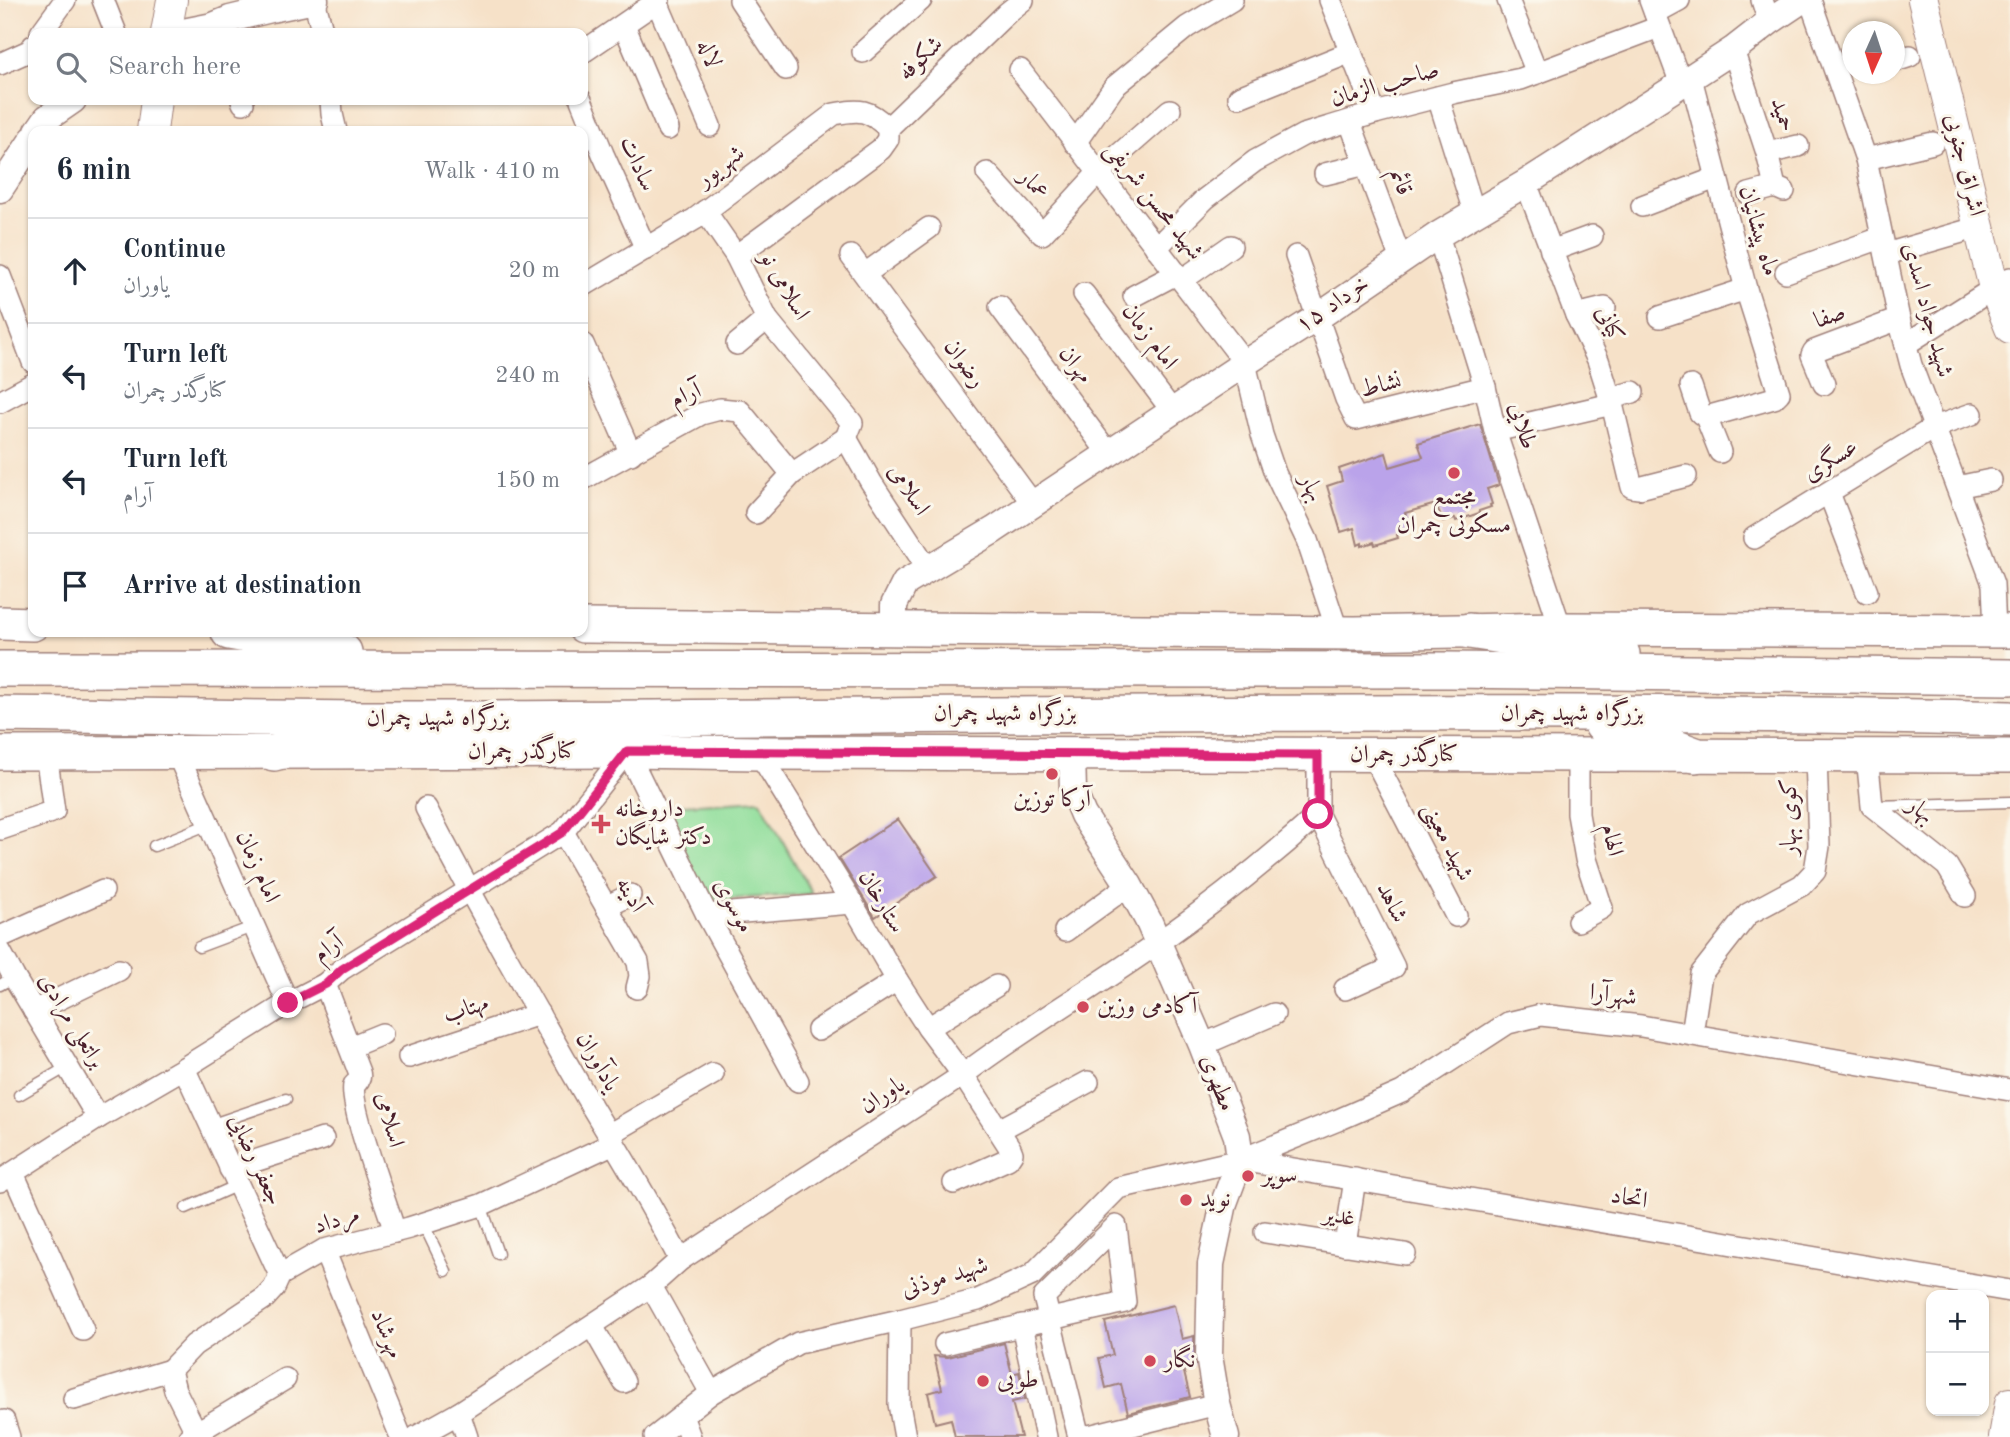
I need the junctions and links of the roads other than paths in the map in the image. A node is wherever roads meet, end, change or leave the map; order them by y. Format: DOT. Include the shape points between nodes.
graph roads {
  1 [pos="65,0"];
  2 [pos="103,0"];
  3 [pos="173,0"];
  4 [pos="315,0"];
  5 [pos="740,0"];
  6 [pos="921,0"];
  7 [pos="1023,0"];
  8 [pos="1232,0"];
  9 [pos="1330,0"];
  10 [pos="1508,0"];
  11 [pos="1679,0"];
  12 [pos="1802,0"];
  13 [pos="1810,0"];
  14 [pos="1923,0"];
  15 [pos="658,1"];
  16 [pos="1766,11"];
  17 [pos="1655,14"];
  18 [pos="624,25"];
  19 [pos="45,28"];
  20 [pos="114,28"];
  21 [pos="167,28"];
  22 [pos="219,28"];
  23 [pos="322,28"];
  24 [pos="588,49"];
  25 [pos="1733,50"];
  26 [pos="28,51"];
  27 [pos="863,52"];
  28 [pos="1351,52"];
  29 [pos="0,64"];
  30 [pos="1842,68"];
  31 [pos="786,69"];
  32 [pos="1020,70"];
  33 [pos="1537,73"];
  34 [pos="1686,81"];
  35 [pos="1848,84"];
  36 [pos="1239,97"];
  37 [pos="1438,97"];
  38 [pos="66,105"];
  39 [pos="155,105"];
  40 [pos="331,105"];
  41 [pos="583,105"];
  42 [pos="1170,110"];
  43 [pos="1375,113"];
  44 [pos="1350,122"];
  45 [pos="43,126"];
  46 [pos="153,126"];
  47 [pos="334,126"];
  48 [pos="710,126"];
  49 [pos="888,128"];
  50 [pos="668,129"];
  51 [pos="1075,143"];
  52 [pos="1933,143"];
  53 [pos="1798,146"];
  54 [pos="1766,153"];
  55 [pos="28,154"];
  56 [pos="1866,159"];
  57 [pos="1366,164"];
  58 [pos="987,173"];
  59 [pos="1098,173"];
  60 [pos="1325,174"];
  61 [pos="1716,178"];
  62 [pos="1527,183"];
  63 [pos="0,189"];
  64 [pos="1749,194"];
  65 [pos="1642,205"];
  66 [pos="705,211"];
  67 [pos="1474,212"];
  68 [pos="1979,227"];
  69 [pos="929,228"];
  70 [pos="1438,235"];
  71 [pos="1592,236"];
  72 [pos="1231,246"];
  73 [pos="1884,246"];
  74 [pos="1156,248"];
  75 [pos="646,249"];
  76 [pos="1551,251"];
  77 [pos="736,256"];
  78 [pos="851,256"];
  79 [pos="1296,256"];
  80 [pos="1401,260"];
  81 [pos="1786,271"];
  82 [pos="865,274"];
  83 [pos="0,276"];
  84 [pos="1179,277"];
  85 [pos="588,283"];
  86 [pos="2002,283"];
  87 [pos="1746,289"];
  88 [pos="1084,294"];
  89 [pos="1134,296"];
  90 [pos="1000,307"];
  91 [pos="1605,308"];
  92 [pos="1576,315"];
  93 [pos="1318,317"];
  94 [pos="1660,317"];
  95 [pos="767,319"];
  96 [pos="1899,319"];
  97 [pos="2010,328"];
  98 [pos="737,344"];
  99 [pos="1906,344"];
  100 [pos="28,349"];
  101 [pos="588,361"];
  102 [pos="1245,363"];
  103 [pos="1824,384"];
  104 [pos="1691,386"];
  105 [pos="28,387"];
  106 [pos="1485,387"];
  107 [pos="1633,392"];
  108 [pos="1611,401"];
  109 [pos="0,402"];
  110 [pos="1173,412"];
  111 [pos="1972,414"];
  112 [pos="1706,417"];
  113 [pos="1935,427"];
  114 [pos="1495,431"];
  115 [pos="846,438"];
  116 [pos="1720,452"];
  117 [pos="631,454"];
  118 [pos="1109,454"];
  119 [pos="792,474"];
  120 [pos="588,476"];
  121 [pos="1686,476"];
  122 [pos="1991,480"];
  123 [pos="1957,487"];
  124 [pos="1829,493"];
  125 [pos="1033,504"];
  126 [pos="756,513"];
  127 [pos="1754,538"];
  128 [pos="928,569"];
  129 [pos="1867,592"];
  130 [pos="588,626"];
  131 [pos="894,629"];
  132 [pos="1561,629"];
  133 [pos="1469,631"];
  134 [pos="2002,631"];
  135 [pos="1338,633"];
  136 [pos="259,637"];
  137 [pos="0,669"];
  138 [pos="448,669"];
  139 [pos="1761,674"];
  140 [pos="2010,677"];
  141 [pos="0,714"];
  142 [pos="1561,714"];
  143 [pos="401,719"];
  144 [pos="2010,719"];
  145 [pos="627,751"];
  146 [pos="0,753"];
  147 [pos="46,753"];
  148 [pos="177,753"];
  149 [pos="274,753"];
  150 [pos="759,753"];
  151 [pos="1072,753"];
  152 [pos="1373,754"];
  153 [pos="1318,755"];
  154 [pos="1578,755"];
  155 [pos="1695,755"];
  156 [pos="1816,755"];
  157 [pos="1867,756"];
  158 [pos="2010,756"];
  159 [pos="2010,802"];
  160 [pos="1872,806"];
  161 [pos="426,808"];
  162 [pos="1318,814"];
  163 [pos="209,824"];
  164 [pos="1,829"];
  165 [pos="563,832"];
  166 [pos="154,846"];
  167 [pos="1129,885"];
  168 [pos="103,891"];
  169 [pos="468,891"];
  170 [pos="630,895"];
  171 [pos="1965,896"];
  172 [pos="852,904"];
  173 [pos="606,907"];
  174 [pos="707,915"];
  175 [pos="1456,916"];
  176 [pos="1578,921"];
  177 [pos="255,926"];
  178 [pos="1065,931"];
  179 [pos="0,937"];
  180 [pos="1159,942"];
  181 [pos="200,947"];
  182 [pos="0,951"];
  183 [pos="119,970"];
  184 [pos="897,980"];
  185 [pos="7,981"];
  186 [pos="326,984"];
  187 [pos="996,986"];
  188 [pos="637,988"];
  189 [pos="1345,989"];
  190 [pos="288,1003"];
  191 [pos="34,1011"];
  192 [pos="539,1014"];
  193 [pos="1274,1014"];
  194 [pos="928,1028"];
  195 [pos="818,1030"];
  196 [pos="382,1034"];
  197 [pos="1692,1034"];
  198 [pos="1202,1045"];
  199 [pos="350,1047"];
  200 [pos="409,1057"];
  201 [pos="67,1067"];
  202 [pos="184,1068"];
  203 [pos="713,1074"];
  204 [pos="963,1075"];
  205 [pos="798,1081"];
  206 [pos="1088,1082"];
  207 [pos="2010,1090"];
  208 [pos="19,1095"];
  209 [pos="286,1099"];
  210 [pos="98,1118"];
  211 [pos="210,1125"];
  212 [pos="999,1129"];
  213 [pos="323,1139"];
  214 [pos="612,1139"];
  215 [pos="1240,1160"];
  216 [pos="7,1177"];
  217 [pos="234,1177"];
  218 [pos="1355,1179"];
  219 [pos="954,1183"];
  220 [pos="481,1205"];
  221 [pos="186,1208"];
  222 [pos="423,1223"];
  223 [pos="395,1231"];
  224 [pos="1265,1233"];
  225 [pos="1345,1245"];
  226 [pos="324,1250"];
  227 [pos="498,1254"];
  228 [pos="1405,1254"];
  229 [pos="680,1260"];
  230 [pos="446,1271"];
  231 [pos="279,1275"];
  232 [pos="651,1286"];
  233 [pos="2010,1291"];
  234 [pos="900,1320"];
  235 [pos="1050,1320"];
  236 [pos="1021,1325"];
  237 [pos="592,1326"];
  238 [pos="83,1330"];
  239 [pos="945,1344"];
  240 [pos="170,1370"];
  241 [pos="285,1379"];
  242 [pos="624,1382"];
  243 [pos="711,1393"];
  244 [pos="74,1399"];
  245 [pos="2010,1403"];
  246 [pos="1217,1404"];
  247 [pos="459,1413"];
  248 [pos="682,1416"];
  249 [pos="193,1435"];
  250 [pos="1227,1436"];
  251 [pos="401,1437"];
  252 [pos="416,1437"];
  253 [pos="467,1437"];
  254 [pos="655,1437"];
  255 [pos="690,1437"];
  256 [pos="905,1437"];
  257 [pos="1046,1437"];
  258 [pos="1079,1437"];
  259 [pos="1085,1437"];
  260 [pos="2004,1437"];
  1 -- 19 [label="street"];
  2 -- 20 [label="street"];
  3 -- 21 [label="main road"];
  4 -- 22 [label="street" via="250,14"];
  4 -- 23 [label="street"];
  5 -- 31 [label="street"];
  6 -- 27 [label="street"];
  7 -- 49 [label="street, شکوفه"];
  8 -- 51 [label="street, شهید محسن شریفی" via="1187,27 1114,87"];
  9 -- 28 [label="street"];
  10 -- 33 [label="street"];
  11 -- 17 [label="street, صاحب الزمان"];
  12 -- 16 [label="street, ۱۵ خرداد"];
  13 -- 30 [label="street, شهید جواد اسدی"];
  14 -- 68 [label="main road, اشراق جنوبی"];
  15 -- 18 [label="street"];
  15 -- 48 [label="street, لاله"];
  16 -- 25 [label="street, ۱۵ خرداد"];
  17 -- 33 [label="street, صاحب الزمان"];
  17 -- 34 [label="street, ماه پیشانیان"];
  18 -- 24 [label="street"];
  18 -- 50 [label="street"];
  25 -- 34 [label="street, ۱۵ خرداد"];
  25 -- 54 [label="street, حمید"];
  26 -- 29 [label="street"];
  28 -- 36 [label="street"];
  28 -- 43 [label="street"];
  32 -- 51 [label="street"];
  33 -- 37 [label="street, صاحب الزمان"];
  34 -- 61 [label="street, ماه پیشانیان"];
  34 -- 62 [label="street, ۱۵ خرداد"];
  35 -- 56 [label="street, شهید جواد اسدی"];
  37 -- 43 [label="street, صاحب الزمان"];
  37 -- 67 [label="street"];
  38 -- 45 [label="street"];
  39 -- 46 [label="main road"];
  40 -- 47 [label="street"];
  41 -- 75 [label="street, سادات"];
  42 -- 59 [label="street"];
  43 -- 44 [label="street, صاحب الزمان"];
  44 -- 57 [label="street, قائم"];
  44 -- 74 [label="street, صاحب الزمان" via="1303,135 1255,161 1205,199"];
  49 -- 66 [label="street, شهریور" via="872,114 834,114"];
  49 -- 77 [label="street, اسلامی نو" via="881,149"];
  51 -- 59 [label="street, شهید محسن شریفی"];
  52 -- 56 [label="street"];
  53 -- 54 [label="street"];
  54 -- 64 [label="street, حمید" via="1779,189"];
  55 -- 63 [label="street"];
  56 -- 73 [label="street, شهید جواد اسدی"];
  57 -- 60 [label="street"];
  57 -- 80 [label="street, قائم"];
  58 -- 59 [label="street, عمار" via="1042,234"];
  59 -- 74 [label="street, شهید محسن شریفی"];
  61 -- 65 [label="street"];
  61 -- 87 [label="street, ماه پیشانیان"];
  62 -- 67 [label="street, ۱۵ خرداد"];
  62 -- 76 [label="street, کیانی"];
  66 -- 75 [label="street, شهریور"];
  66 -- 77 [label="street"];
  67 -- 70 [label="street, ۱۵ خرداد"];
  68 -- 73 [label="street"];
  68 -- 86 [label="main road, اشراق جنوبی"];
  69 -- 82 [label="street"];
  70 -- 80 [label="street, ۱۵ خرداد"];
  70 -- 106 [label="street, طلایی"];
  71 -- 76 [label="street"];
  72 -- 84 [label="street"];
  73 -- 81 [label="street"];
  73 -- 96 [label="street, شهید جواد اسدی"];
  74 -- 84 [label="street, شهید محسن شریفی"];
  75 -- 85 [label="street, شهریور"];
  76 -- 92 [label="street, کیانی"];
  77 -- 95 [label="street, اسلامی نو"];
  78 -- 82 [label="street, رضوان"];
  79 -- 93 [label="street"];
  80 -- 93 [label="street, ۱۵ خرداد"];
  82 -- 125 [label="street, رضوان"];
  83 -- 100 [label="street"];
  84 -- 89 [label="street"];
  84 -- 102 [label="street, شهید محسن شریفی"];
  86 -- 97 [label="main road, اشراق جنوبی"];
  86 -- 99 [label="street"];
  87 -- 94 [label="street"];
  87 -- 112 [label="street, ماه پیشانیان" via="1779,393"];
  88 -- 110 [label="street, امام زمان"];
  90 -- 118 [label="street, مهران"];
  91 -- 92 [label="street"];
  92 -- 108 [label="street, کیانی"];
  93 -- 102 [label="street, ۱۵ خرداد"];
  93 -- 106 [label="street, نشاط" via="1356,419"];
  95 -- 98 [label="street"];
  95 -- 115 [label="street, اسلامی نو" via="852,423"];
  96 -- 99 [label="street, شهید جواد اسدی"];
  96 -- 103 [label="street, صفا" via="1814,351"];
  99 -- 113 [label="street, شهید جواد اسدی"];
  101 -- 117 [label="street"];
  102 -- 110 [label="street, ۱۵ خرداد"];
  102 -- 135 [label="street, بهار" via="1275,473 1307,540"];
  104 -- 112 [label="street" via="1700,414"];
  105 -- 109 [label="street"];
  106 -- 114 [label="street, طلایی"];
  107 -- 108 [label="street"];
  108 -- 114 [label="street"];
  108 -- 121 [label="street, کیانی" via="1632,487"];
  110 -- 118 [label="street, ۱۵ خرداد"];
  111 -- 113 [label="street, عسگری"];
  112 -- 116 [label="street"];
  113 -- 123 [label="street, شهید جواد اسدی"];
  113 -- 124 [label="street, عسگری"];
  114 -- 132 [label="street, طلایی"];
  115 -- 119 [label="street"];
  115 -- 128 [label="street, اسلامی"];
  117 -- 119 [label="street, آرام" via="701,414 720,409 740,411"];
  117 -- 120 [label="street, آرام"];
  118 -- 125 [label="street, ۱۵ خرداد"];
  119 -- 126 [label="street"];
  122 -- 123 [label="street"];
  123 -- 134 [label="street, شهید جواد اسدی" via="1993,584"];
  124 -- 127 [label="street, عسگری"];
  124 -- 129 [label="street"];
  125 -- 128 [label="street, ۱۵ خرداد"];
  128 -- 131 [label="street, ۱۵ خرداد" via="905,583 894,605"];
  130 -- 131 [label="main road"];
  131 -- 135 [label="main road"];
  132 -- 133 [label="main road"];
  132 -- 134 [label="main road"];
  133 -- 135 [label="main road"];
  133 -- 139 [label="highway"];
  136 -- 138 [label="highway"];
  137 -- 138 [label="highway, بزرگراه شهید چمران"];
  138 -- 139 [label="highway, بزرگراه شهید چمران"];
  139 -- 140 [label="highway, بزرگراه شهید چمران"];
  141 -- 143 [label="highway, بزرگراه شهید چمران"];
  142 -- 143 [label="highway, بزرگراه شهید چمران"];
  142 -- 144 [label="highway, بزرگراه شهید چمران"];
  142 -- 155 [label="highway"];
  143 -- 149 [label="highway"];
  145 -- 149 [label="main road, کنارگذر چمران"];
  145 -- 150 [label="main road, کنارگذر چمران"];
  145 -- 165 [label="street, آرام"];
  145 -- 174 [label="street, موسوی"];
  146 -- 147 [label="main road, کنارگذر چمران"];
  147 -- 148 [label="main road, کنارگذر چمران"];
  147 -- 164 [label="street" via="54,811"];
  148 -- 149 [label="main road, کنارگذر چمران"];
  148 -- 163 [label="street, امام زمان"];
  150 -- 151 [label="main road, کنارگذر چمران"];
  150 -- 172 [label="street, ستارخان"];
  151 -- 153 [label="main road, کنارگذر چمران"];
  151 -- 167 [label="street, مطهری" via="1073,791 1083,815"];
  152 -- 153 [label="main road, کنارگذر چمران"];
  152 -- 154 [label="main road, کنارگذر چمران"];
  152 -- 175 [label="street, شهید معینی"];
  153 -- 162 [label="street"];
  154 -- 155 [label="main road, کنارگذر چمران"];
  154 -- 176 [label="street, الهام" via="1578,814 1602,908"];
  155 -- 156 [label="main road, کنارگذر چمران"];
  156 -- 157 [label="main road, کنارگذر چمران"];
  156 -- 197 [label="street, کوی بهار" via="1819,846 1815,871 1802,885 1748,914 1702,974"];
  157 -- 158 [label="main road, کنارگذر چمران"];
  157 -- 160 [label="street, بهار"];
  159 -- 160 [label="lane"];
  160 -- 171 [label="street, بهار" via="1948,866"];
  161 -- 169 [label="street, یادآوران"];
  162 -- 180 [label="street, یاوران"];
  162 -- 189 [label="street, شاهد" via="1394,967"];
  163 -- 166 [label="lane"];
  163 -- 177 [label="street, امام زمان"];
  165 -- 169 [label="street, آرام"];
  165 -- 173 [label="street, آدینه"];
  167 -- 178 [label="street"];
  167 -- 180 [label="street, مطهری"];
  168 -- 179 [label="street"];
  169 -- 186 [label="street, آرام" via="342,969"];
  169 -- 192 [label="street, یادآوران"];
  170 -- 173 [label="street"];
  172 -- 174 [label="street"];
  172 -- 184 [label="street, ستارخان"];
  173 -- 188 [label="street, آدینه" via="638,962"];
  174 -- 205 [label="street, موسوی"];
  177 -- 181 [label="lane"];
  177 -- 190 [label="street, امام زمان"];
  180 -- 198 [label="street, مطهری"];
  180 -- 204 [label="street, یاوران"];
  182 -- 185 [label="street, براتعلی مرادی"];
  183 -- 191 [label="street"];
  184 -- 194 [label="street, ستارخان"];
  184 -- 195 [label="street"];
  185 -- 191 [label="street, براتعلی مرادی"];
  186 -- 190 [label="street, آرام"];
  186 -- 199 [label="street, اسلامی"];
  187 -- 194 [label="street"];
  190 -- 202 [label="street, آرام"];
  191 -- 201 [label="street, براتعلی مرادی"];
  192 -- 200 [label="street, مهتاب"];
  192 -- 214 [label="street, یادآوران"];
  193 -- 198 [label="street"];
  194 -- 204 [label="street, ستارخان"];
  196 -- 199 [label="street"];
  197 -- 207 [label="street, شهرآرا"];
  197 -- 215 [label="street, شهرآرا" via="1541,1015 1508,1023 1402,1092"];
  198 -- 215 [label="street, مطهری" via="1237,1136"];
  199 -- 223 [label="street, اسلامی" via="360,1077 353,1090 361,1128"];
  201 -- 208 [label="lane"];
  201 -- 210 [label="street, براتعلی مرادی"];
  202 -- 210 [label="street, آرام"];
  202 -- 211 [label="street, جعفر رضایی"];
  203 -- 214 [label="street, مرداد"];
  204 -- 212 [label="street, ستارخان"];
  204 -- 229 [label="street, یاوران"];
  206 -- 212 [label="street"];
  209 -- 211 [label="lane"];
  210 -- 216 [label="street, آرام"];
  211 -- 217 [label="street, جعفر رضایی"];
  212 -- 219 [label="street, ستارخان" via="1012,1153 1008,1159"];
  213 -- 217 [label="street"];
  214 -- 220 [label="street, مرداد"];
  214 -- 229 [label="street, یادآوران"];
  215 -- 218 [label="street, اتحاد"];
  215 -- 234 [label="street, شهید موذنی" via="1118,1188 1032,1275 978,1300"];
  215 -- 246 [label="street" via="1224,1203 1211,1264 1209,1356"];
  216 -- 238 [label="street"];
  217 -- 221 [label="lane"];
  217 -- 231 [label="street, جعفر رضایی"];
  218 -- 225 [label="street"];
  218 -- 233 [label="street, اتحاد"];
  220 -- 222 [label="street, مرداد"];
  220 -- 227 [label="lane"];
  222 -- 223 [label="street, مرداد"];
  222 -- 230 [label="lane"];
  223 -- 226 [label="street, مرداد"];
  224 -- 225 [label="street, غدیر"];
  225 -- 228 [label="street, غدیر"];
  226 -- 231 [label="street, مرداد"];
  226 -- 251 [label="street, مهرشاد"];
  229 -- 232 [label="street, یاوران"];
  231 -- 240 [label="street, مرداد" via="265,1298 194,1345"];
  232 -- 237 [label="street, یاوران"];
  232 -- 243 [label="street"];
  234 -- 243 [label="street, شهید موذنی" via="798,1343"];
  234 -- 256 [label="street" via="899,1404"];
  235 -- 235 [label="street" via="1125,1302 1116,1226 1044,1297"];
  235 -- 236 [label="street"];
  235 -- 258 [label="street"];
  236 -- 239 [label="street"];
  236 -- 257 [label="street"];
  237 -- 242 [label="street"];
  237 -- 247 [label="street, یاوران"];
  240 -- 244 [label="street"];
  240 -- 249 [label="street"];
  241 -- 249 [label="street"];
  243 -- 248 [label="street, شهید موذنی"];
  245 -- 260 [label="main road"];
  246 -- 250 [label="street"];
  246 -- 259 [label="street"];
  247 -- 252 [label="street, یاوران"];
  247 -- 253 [label="street"];
  248 -- 254 [label="street, شهید موذنی"];
  248 -- 255 [label="street"];
}
